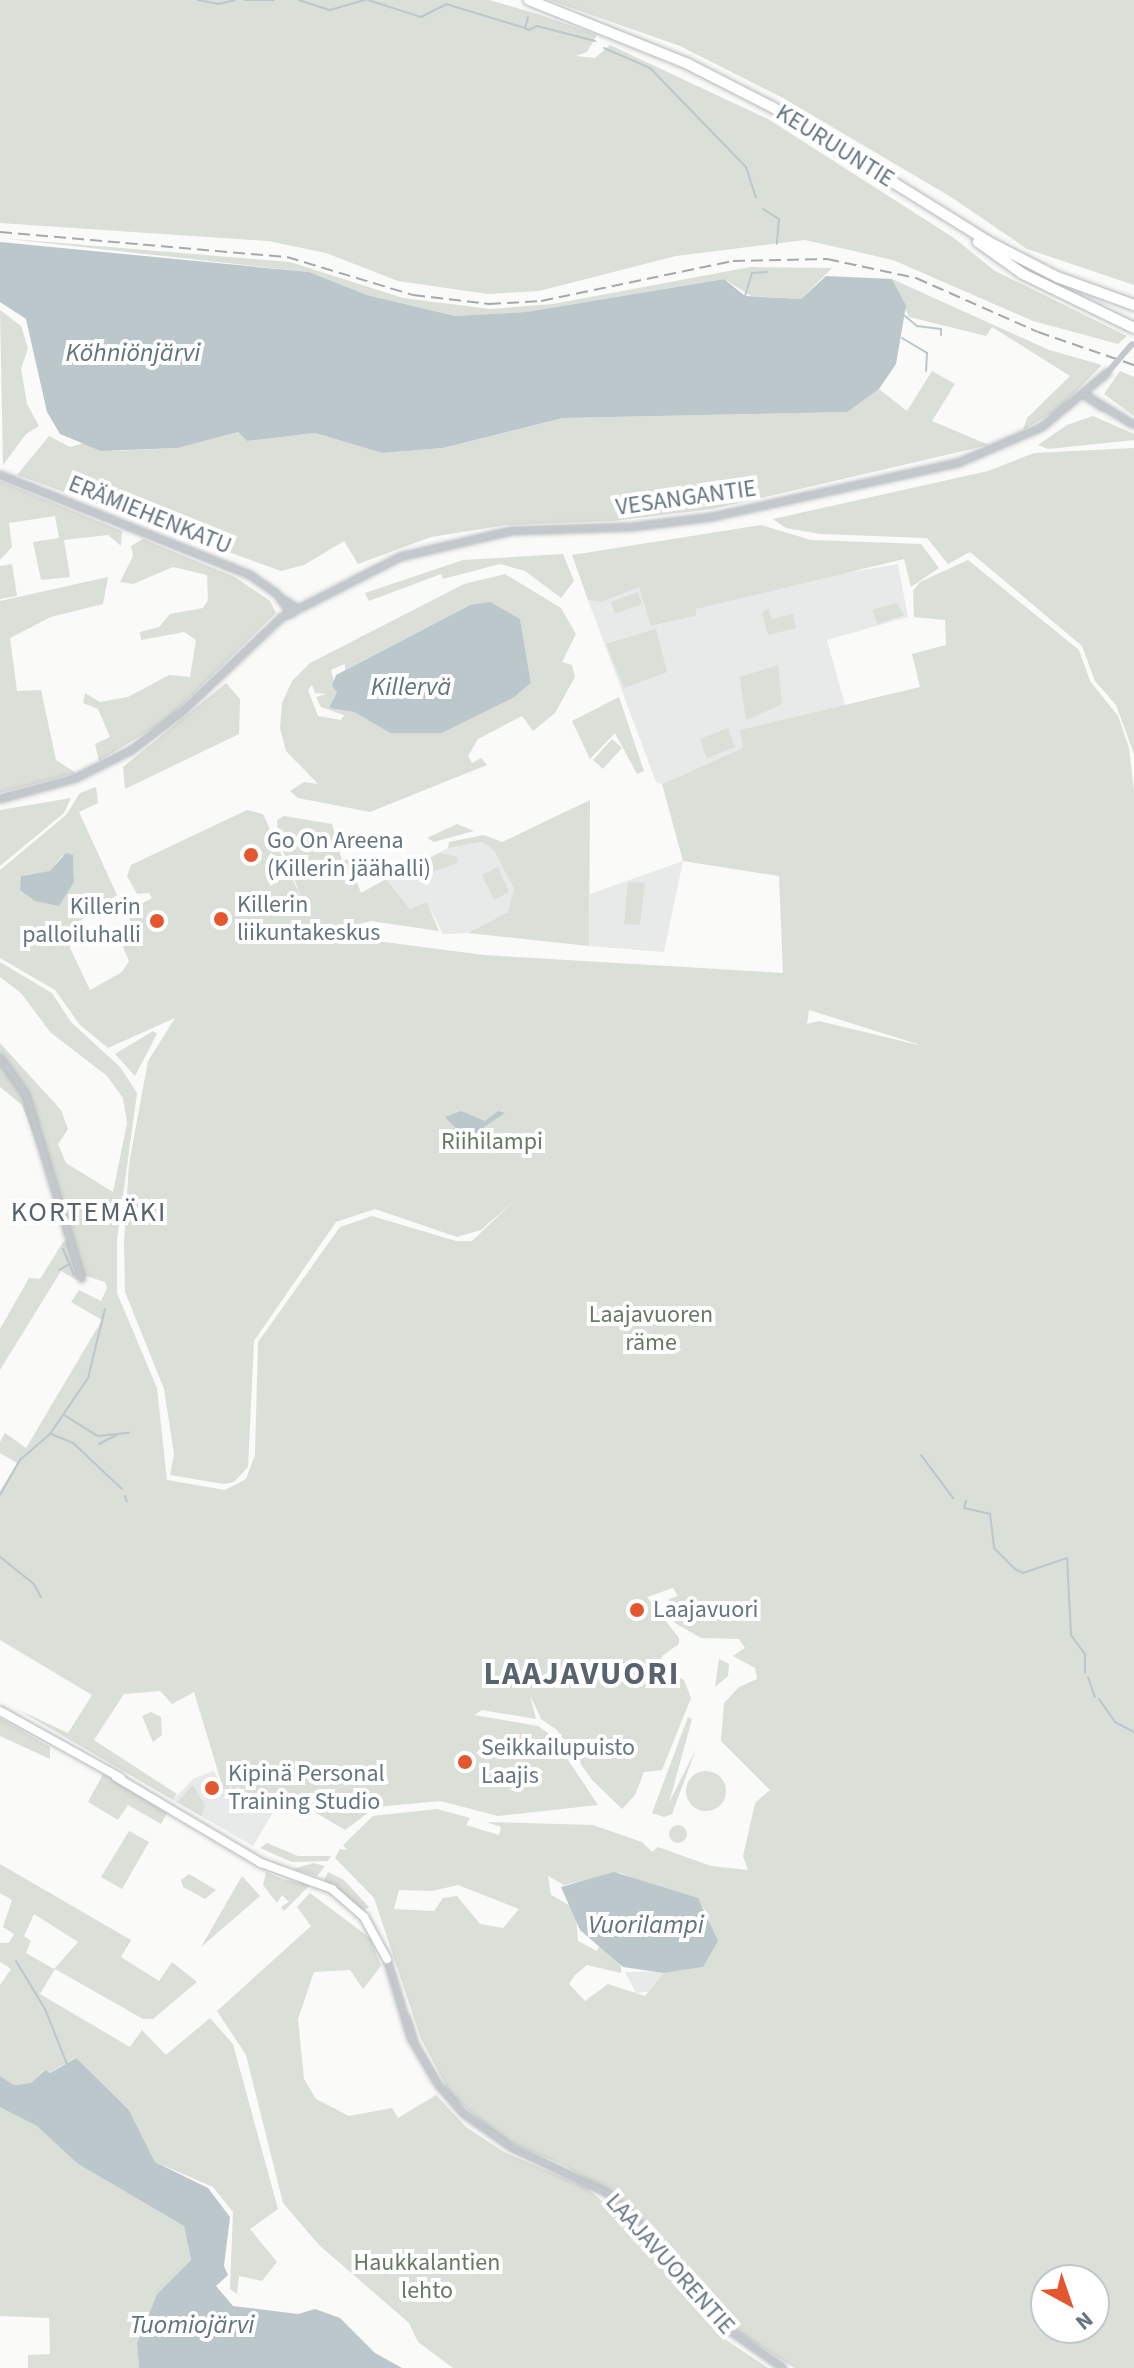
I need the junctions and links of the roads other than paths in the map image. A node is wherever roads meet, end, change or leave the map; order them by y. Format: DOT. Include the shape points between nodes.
graph roads {
  1 [pos="529,0"];
  2 [pos="935,210"];
  3 [pos="1134,305"];
  4 [pos="1134,328"];
  5 [pos="1133,342"];
  6 [pos="1085,395"];
  7 [pos="1134,425"];
  8 [pos="0,475"];
  9 [pos="292,613"];
  10 [pos="0,799"];
  11 [pos="0,1058"];
  12 [pos="82,1279"];
  13 [pos="0,1711"];
  14 [pos="387,1959"];
  15 [pos="783,2368"];
  1 -- 2 [label="highway, KEURUUNTIE" via="675,58 772,107"];
  2 -- 3 [label="highway, KEURUUNTIE" via="1027,263"];
  2 -- 4 [label="highway" via="1023,274"];
  5 -- 6 [label="street, VESANGANTIE, bridge"];
  6 -- 7 [label="street"];
  6 -- 9 [label="street, VESANGANTIE" via="1026,436 958,463 689,520 475,537 372,568"];
  8 -- 9 [label="street, ERÄMIEHENKATU" via="240,570 281,598"];
  9 -- 10 [label="street, VESANGANTIE" via="132,750 76,778"];
  11 -- 12 [label="street" via="26,1095"];
  13 -- 14 [label="main road, LAAJAVUORENTIE" via="227,1841 278,1868 312,1878 348,1901 380,1941"];
  14 -- 15 [label="street, LAAJAVUORENTIE" via="414,2042 438,2084 480,2128 607,2193 633,2217 715,2320"];
}
